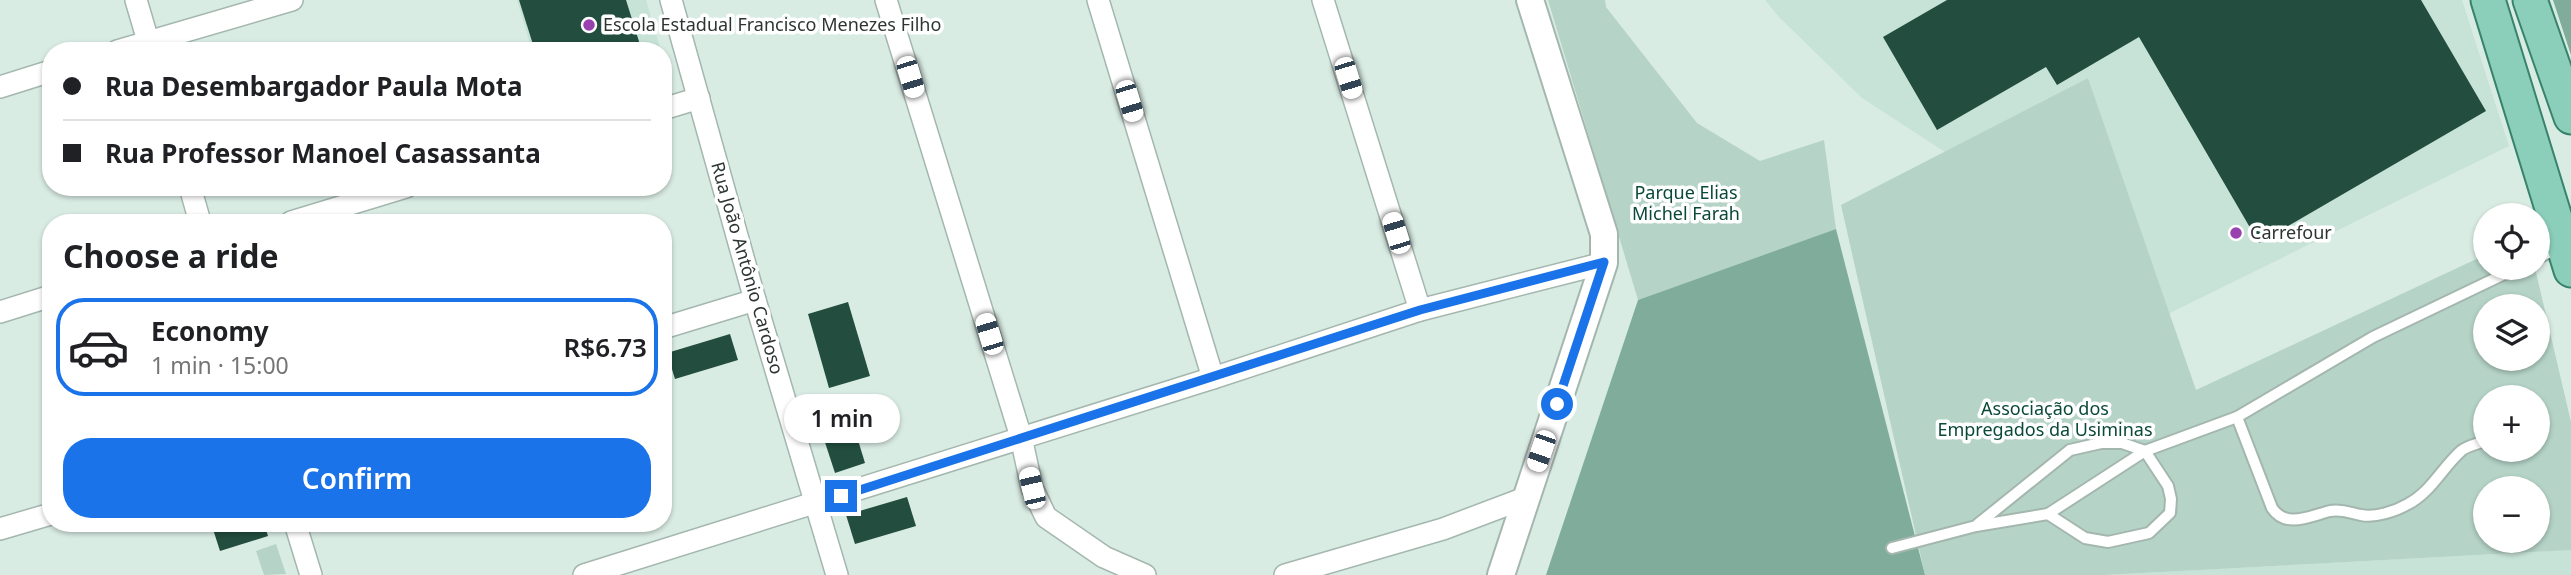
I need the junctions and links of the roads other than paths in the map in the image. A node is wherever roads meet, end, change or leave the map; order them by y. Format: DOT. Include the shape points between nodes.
graph roads {
  1 [pos="136,0"];
  2 [pos="292,0"];
  3 [pos="671,0"];
  4 [pos="886,0"];
  5 [pos="1098,0"];
  6 [pos="1323,0"];
  7 [pos="1530,0"];
  8 [pos="2487,0"];
  9 [pos="2530,0"];
  10 [pos="148,42"];
  11 [pos="161,42"];
  12 [pos="42,74"];
  13 [pos="0,87"];
  14 [pos="699,99"];
  15 [pos="672,106"];
  16 [pos="2571,117"];
  17 [pos="193,196"];
  18 [pos="377,196"];
  19 [pos="198,214"];
  20 [pos="318,214"];
  21 [pos="2557,258"];
  22 [pos="1604,262"];
  23 [pos="2492,280"];
  24 [pos="42,299"];
  25 [pos="755,300"];
  26 [pos="1420,310"];
  27 [pos="0,312"];
  28 [pos="672,325"];
  29 [pos="1213,378"];
  30 [pos="2237,417"];
  31 [pos="1021,437"];
  32 [pos="2473,445"];
  33 [pos="2146,451"];
  34 [pos="1525,499"];
  35 [pos="815,504"];
  36 [pos="2048,514"];
  37 [pos="42,517"];
  38 [pos="1976,526"];
  39 [pos="0,529"];
  40 [pos="298,532"];
  41 [pos="1892,548"];
  42 [pos="311,575"];
  43 [pos="584,575"];
  44 [pos="837,575"];
  45 [pos="1145,575"];
  46 [pos="1285,575"];
  47 [pos="1501,575"];
  1 -- 10 [label="street"];
  2 -- 11 [label="street"];
  3 -- 14 [label="street, Rua João Antônio Cardoso"];
  4 -- 31 [label="street"];
  5 -- 29 [label="street"];
  6 -- 26 [label="street"];
  7 -- 22 [label="street" via="1604,234"];
  8 -- 21 [label="main road"];
  9 -- 16 [label="main road"];
  12 -- 13 [label="street"];
  14 -- 15 [label="street"];
  14 -- 25 [label="street, Rua João Antônio Cardoso"];
  17 -- 19 [label="street"];
  18 -- 20 [label="street"];
  22 -- 26 [label="street"];
  22 -- 34 [label="street"];
  23 -- 30 [label="lane" via="2373,337"];
  24 -- 27 [label="street"];
  25 -- 28 [label="street"];
  25 -- 35 [label="street, Rua João Antônio Cardoso"];
  26 -- 29 [label="street"];
  29 -- 31 [label="street"];
  30 -- 32 [label="lane" via="2272,508 2276,515 2291,521 2334,510 2363,516 2408,504 2427,490 2462,449"];
  30 -- 33 [label="lane"];
  31 -- 35 [label="street"];
  31 -- 45 [label="street" via="1032,488 1046,517 1104,557"];
  33 -- 36 [label="lane"];
  33 -- 36 [label="lane" via="2171,499 2170,513 2149,533 2108,542 2085,538"];
  33 -- 38 [label="lane" via="2122,443 2070,450"];
  34 -- 46 [label="street" via="1443,529"];
  34 -- 47 [label="street"];
  35 -- 43 [label="street"];
  35 -- 44 [label="street, Rua João Antônio Cardoso"];
  36 -- 38 [label="lane"];
  37 -- 39 [label="street"];
  38 -- 41 [label="lane"];
  40 -- 42 [label="street"];
}
